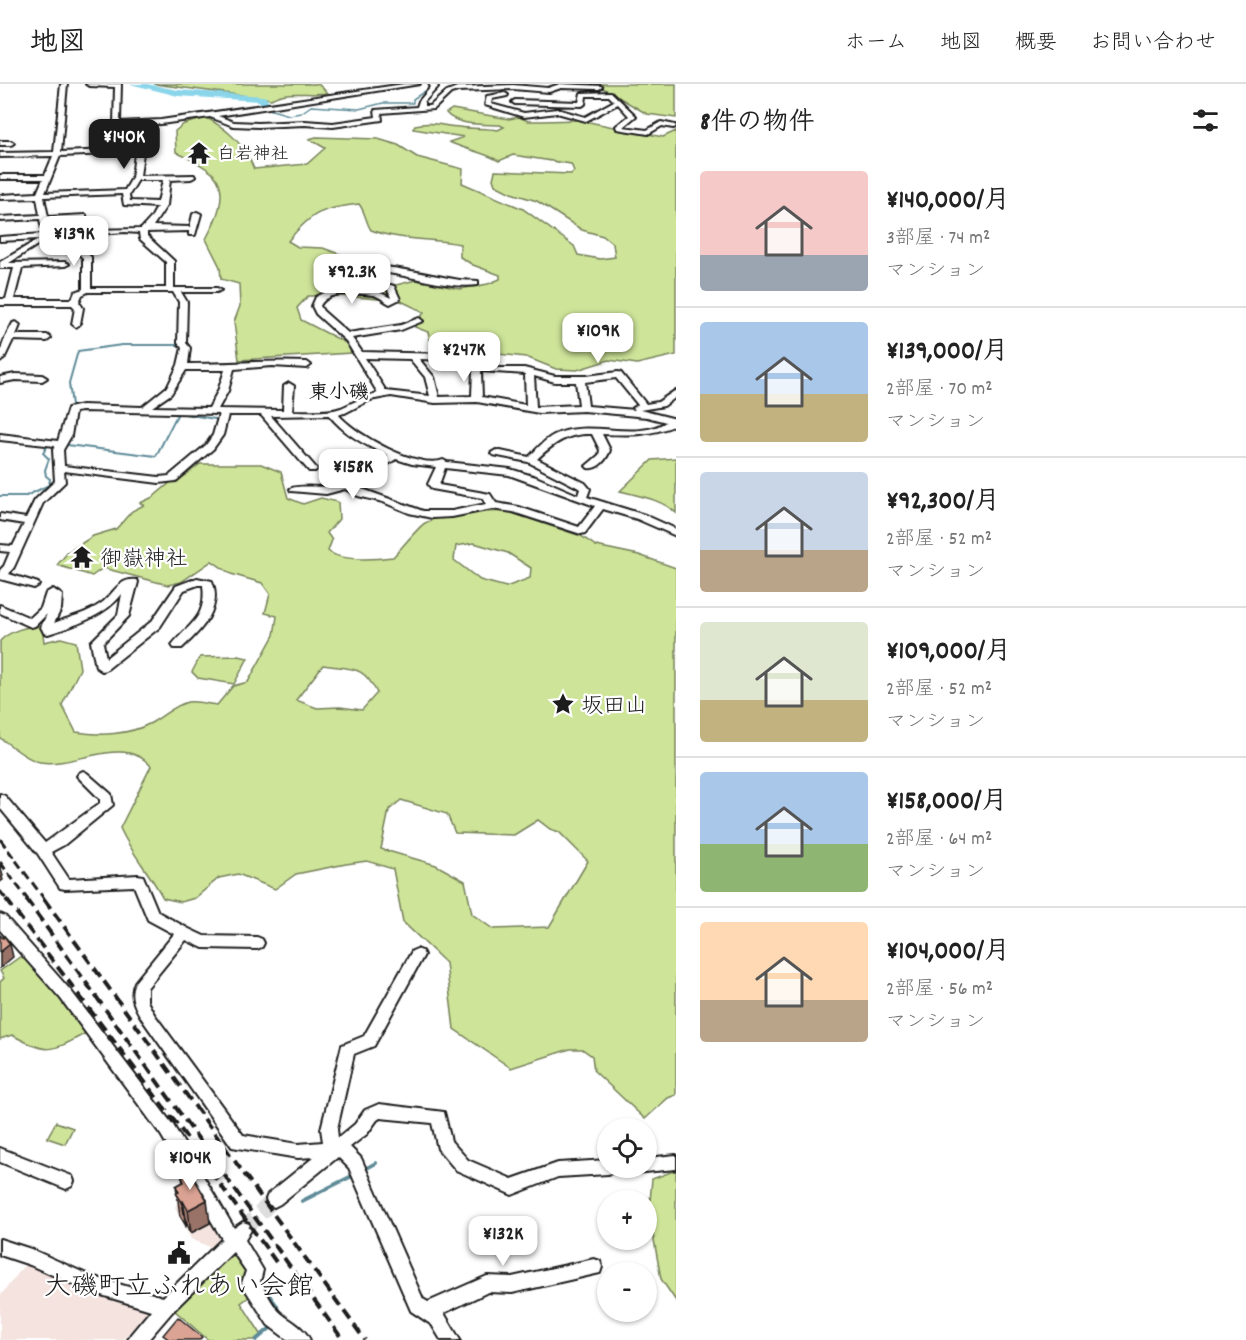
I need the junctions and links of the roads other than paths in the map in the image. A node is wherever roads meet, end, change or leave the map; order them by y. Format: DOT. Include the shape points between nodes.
graph roads {
  1 [pos="64,84"];
  2 [pos="89,84"];
  3 [pos="417,84"];
  4 [pos="433,85"];
  5 [pos="599,87"];
  6 [pos="549,90"];
  7 [pos="515,99"];
  8 [pos="617,102"];
  9 [pos="569,104"];
  10 [pos="420,108"];
  11 [pos="557,111"];
  12 [pos="515,114"];
  13 [pos="209,115"];
  14 [pos="117,124"];
  15 [pos="673,126"];
  16 [pos="0,143"];
  17 [pos="11,143"];
  18 [pos="139,153"];
  19 [pos="0,155"];
  20 [pos="57,155"];
  21 [pos="0,177"];
  22 [pos="46,177"];
  23 [pos="191,177"];
  24 [pos="136,178"];
  25 [pos="167,178"];
  26 [pos="126,192"];
  27 [pos="0,196"];
  28 [pos="40,196"];
  29 [pos="163,205"];
  30 [pos="197,214"];
  31 [pos="43,216"];
  32 [pos="0,217"];
  33 [pos="144,230"];
  34 [pos="82,233"];
  35 [pos="47,235"];
  36 [pos="0,239"];
  37 [pos="65,264"];
  38 [pos="0,265"];
  39 [pos="19,265"];
  40 [pos="475,283"];
  41 [pos="87,290"];
  42 [pos="173,290"];
  43 [pos="217,290"];
  44 [pos="5,302"];
  45 [pos="75,302"];
  46 [pos="50,303"];
  47 [pos="46,313"];
  48 [pos="419,321"];
  49 [pos="76,324"];
  50 [pos="16,325"];
  51 [pos="6,336"];
  52 [pos="346,337"];
  53 [pos="44,339"];
  54 [pos="360,355"];
  55 [pos="413,356"];
  56 [pos="0,358"];
  57 [pos="307,365"];
  58 [pos="182,367"];
  59 [pos="230,367"];
  60 [pos="477,368"];
  61 [pos="528,373"];
  62 [pos="42,378"];
  63 [pos="0,380"];
  64 [pos="580,380"];
  65 [pos="289,386"];
  66 [pos="383,393"];
  67 [pos="676,393"];
  68 [pos="477,399"];
  69 [pos="435,400"];
  70 [pos="644,407"];
  71 [pos="531,408"];
  72 [pos="584,408"];
  73 [pos="145,409"];
  74 [pos="212,411"];
  75 [pos="622,411"];
  76 [pos="224,413"];
  77 [pos="332,413"];
  78 [pos="265,414"];
  79 [pos="287,414"];
  80 [pos="675,422"];
  81 [pos="596,431"];
  82 [pos="0,437"];
  83 [pos="60,444"];
  84 [pos="496,453"];
  85 [pos="396,454"];
  86 [pos="531,460"];
  87 [pos="443,464"];
  88 [pos="591,466"];
  89 [pos="60,468"];
  90 [pos="312,469"];
  91 [pos="348,487"];
  92 [pos="295,489"];
  93 [pos="582,498"];
  94 [pos="601,505"];
  95 [pos="492,506"];
  96 [pos="0,517"];
  97 [pos="31,522"];
  98 [pos="676,533"];
  99 [pos="0,548"];
  100 [pos="17,550"];
  101 [pos="1,575"];
  102 [pos="44,589"];
  103 [pos="0,609"];
  104 [pos="178,645"];
  105 [pos="83,776"];
  106 [pos="0,799"];
  107 [pos="43,850"];
  108 [pos="0,920"];
  109 [pos="184,933"];
  110 [pos="257,943"];
  111 [pos="417,956"];
  112 [pos="337,1148"];
  113 [pos="0,1155"];
  114 [pos="676,1162"];
  115 [pos="657,1165"];
  116 [pos="597,1168"];
  117 [pos="66,1181"];
  118 [pos="274,1199"];
  119 [pos="237,1236"];
  120 [pos="0,1247"];
  121 [pos="594,1267"];
  122 [pos="166,1306"];
  123 [pos="428,1311"];
  124 [pos="137,1340"];
  125 [pos="301,1340"];
  126 [pos="451,1340"];
  1 -- 20 [label="street"];
  2 -- 14 [label="street" via="118,85"];
  3 -- 13 [label="street"];
  4 -- 10 [label="street"];
  5 -- 6 [label="street" via="560,86"];
  6 -- 7 [label="street" via="552,94"];
  6 -- 10 [label="street" via="457,89 434,107"];
  7 -- 9 [label="street"];
  7 -- 12 [label="street"];
  7 -- 12 [label="street" via="489,97 488,105"];
  8 -- 9 [label="street" via="611,94 583,94 582,104"];
  8 -- 11 [label="street" via="586,119"];
  8 -- 15 [label="street" via="633,116 618,128 648,132 662,124"];
  9 -- 11 [label="street"];
  10 -- 13 [label="street" via="377,111 380,119 333,125 233,124"];
  11 -- 12 [label="street"];
  13 -- 14 [label="street"];
  14 -- 20 [label="street" via="112,128 112,153"];
  16 -- 17 [label="street"];
  18 -- 24 [label="street"];
  19 -- 20 [label="street"];
  20 -- 22 [label="street"];
  21 -- 22 [label="street"];
  22 -- 28 [label="street"];
  23 -- 25 [label="street"];
  24 -- 25 [label="street"];
  24 -- 26 [label="street"];
  25 -- 29 [label="street"];
  26 -- 28 [label="street"];
  26 -- 29 [label="street" via="128,204"];
  27 -- 28 [label="street"];
  28 -- 31 [label="street"];
  29 -- 33 [label="street"];
  30 -- 33 [label="street" via="192,231"];
  31 -- 32 [label="street"];
  31 -- 34 [label="street" via="83,217"];
  31 -- 35 [label="street"];
  33 -- 34 [label="street"];
  33 -- 42 [label="street" via="143,237 170,261"];
  34 -- 35 [label="street"];
  34 -- 41 [label="street"];
  35 -- 36 [label="street"];
  35 -- 38 [label="street"];
  37 -- 39 [label="street"];
  38 -- 39 [label="street"];
  39 -- 44 [label="street"];
  40 -- 52 [label="street" via="384,270 338,269 335,272 341,278 371,280 392,288 396,299 390,301 377,293 361,292 324,295 316,306 319,312"];
  41 -- 42 [label="street"];
  41 -- 45 [label="street" via="78,294"];
  42 -- 43 [label="street"];
  42 -- 58 [label="street" via="183,302 182,343 186,348"];
  44 -- 46 [label="street"];
  45 -- 46 [label="street"];
  45 -- 49 [label="street" via="79,308"];
  46 -- 47 [label="street"];
  48 -- 52 [label="street" via="408,327 367,330"];
  50 -- 51 [label="street"];
  51 -- 53 [label="street"];
  51 -- 56 [label="street"];
  52 -- 54 [label="street"];
  54 -- 55 [label="street"];
  54 -- 66 [label="street"];
  55 -- 60 [label="street" via="447,357"];
  55 -- 69 [label="street" via="432,382"];
  57 -- 59 [label="street"];
  58 -- 59 [label="street"];
  58 -- 73 [label="street" via="168,392"];
  59 -- 74 [label="street"];
  60 -- 61 [label="street"];
  60 -- 68 [label="street"];
  61 -- 64 [label="street"];
  61 -- 71 [label="street"];
  62 -- 63 [label="street" via="25,375"];
  64 -- 70 [label="street" via="618,375"];
  64 -- 72 [label="street"];
  65 -- 79 [label="street"];
  66 -- 69 [label="street"];
  66 -- 77 [label="street"];
  67 -- 70 [label="street" via="661,404"];
  68 -- 69 [label="street"];
  68 -- 71 [label="street"];
  70 -- 75 [label="street"];
  71 -- 72 [label="street"];
  72 -- 75 [label="street"];
  73 -- 74 [label="street"];
  73 -- 83 [label="street" via="70,408 66,436"];
  74 -- 76 [label="street"];
  75 -- 80 [label="street"];
  76 -- 78 [label="street"];
  76 -- 89 [label="street" via="210,447 172,479"];
  77 -- 79 [label="street"];
  77 -- 85 [label="street" via="360,438"];
  78 -- 79 [label="street"];
  78 -- 90 [label="street"];
  80 -- 81 [label="street" via="652,431"];
  81 -- 86 [label="street" via="557,437"];
  81 -- 88 [label="street" via="605,450"];
  82 -- 83 [label="street"];
  83 -- 89 [label="street"];
  84 -- 86 [label="street"];
  85 -- 87 [label="street" via="421,463"];
  85 -- 91 [label="street"];
  86 -- 93 [label="street" via="581,485 585,489"];
  87 -- 93 [label="street" via="509,472"];
  87 -- 95 [label="street" via="435,486 487,497"];
  89 -- 97 [label="street" via="60,482 40,500"];
  91 -- 92 [label="street" via="316,493"];
  91 -- 95 [label="street" via="414,512 436,515"];
  93 -- 94 [label="street"];
  94 -- 95 [label="street" via="581,531 515,509"];
  94 -- 98 [label="street"];
  96 -- 97 [label="street"];
  97 -- 100 [label="street"];
  99 -- 100 [label="street"];
  100 -- 101 [label="street"];
  101 -- 102 [label="street"];
  102 -- 103 [label="street" via="50,595 46,609 31,623"];
  102 -- 104 [label="street" via="57,595 48,630 103,608 133,582 123,616 97,642 102,667 156,624 180,588 196,581 208,583 211,597 207,610 194,631"];
  105 -- 107 [label="street" via="106,798 107,805"];
  106 -- 107 [label="street"];
  107 -- 109 [label="street" via="68,885 138,880 153,916"];
  108 -- 119 [label="street" via="66,995 167,1130"];
  109 -- 110 [label="street" via="203,942"];
  109 -- 112 [label="street" via="140,986 140,1002 149,1017 238,1142 298,1151"];
  111 -- 112 [label="street" via="369,1041 347,1050 329,1129 330,1140"];
  112 -- 116 [label="street" via="361,1129 371,1115 384,1110 438,1117 444,1144 462,1165 512,1187 558,1170"];
  112 -- 118 [label="street"];
  112 -- 123 [label="street" via="348,1154 359,1173 417,1305"];
  113 -- 117 [label="street"];
  114 -- 115 [label="street"];
  119 -- 122 [label="street"];
  119 -- 125 [label="street" via="253,1277 279,1322"];
  120 -- 122 [label="street" via="88,1283"];
  121 -- 123 [label="street" via="512,1285 487,1284"];
  122 -- 124 [label="street"];
  123 -- 126 [label="street"];
}
